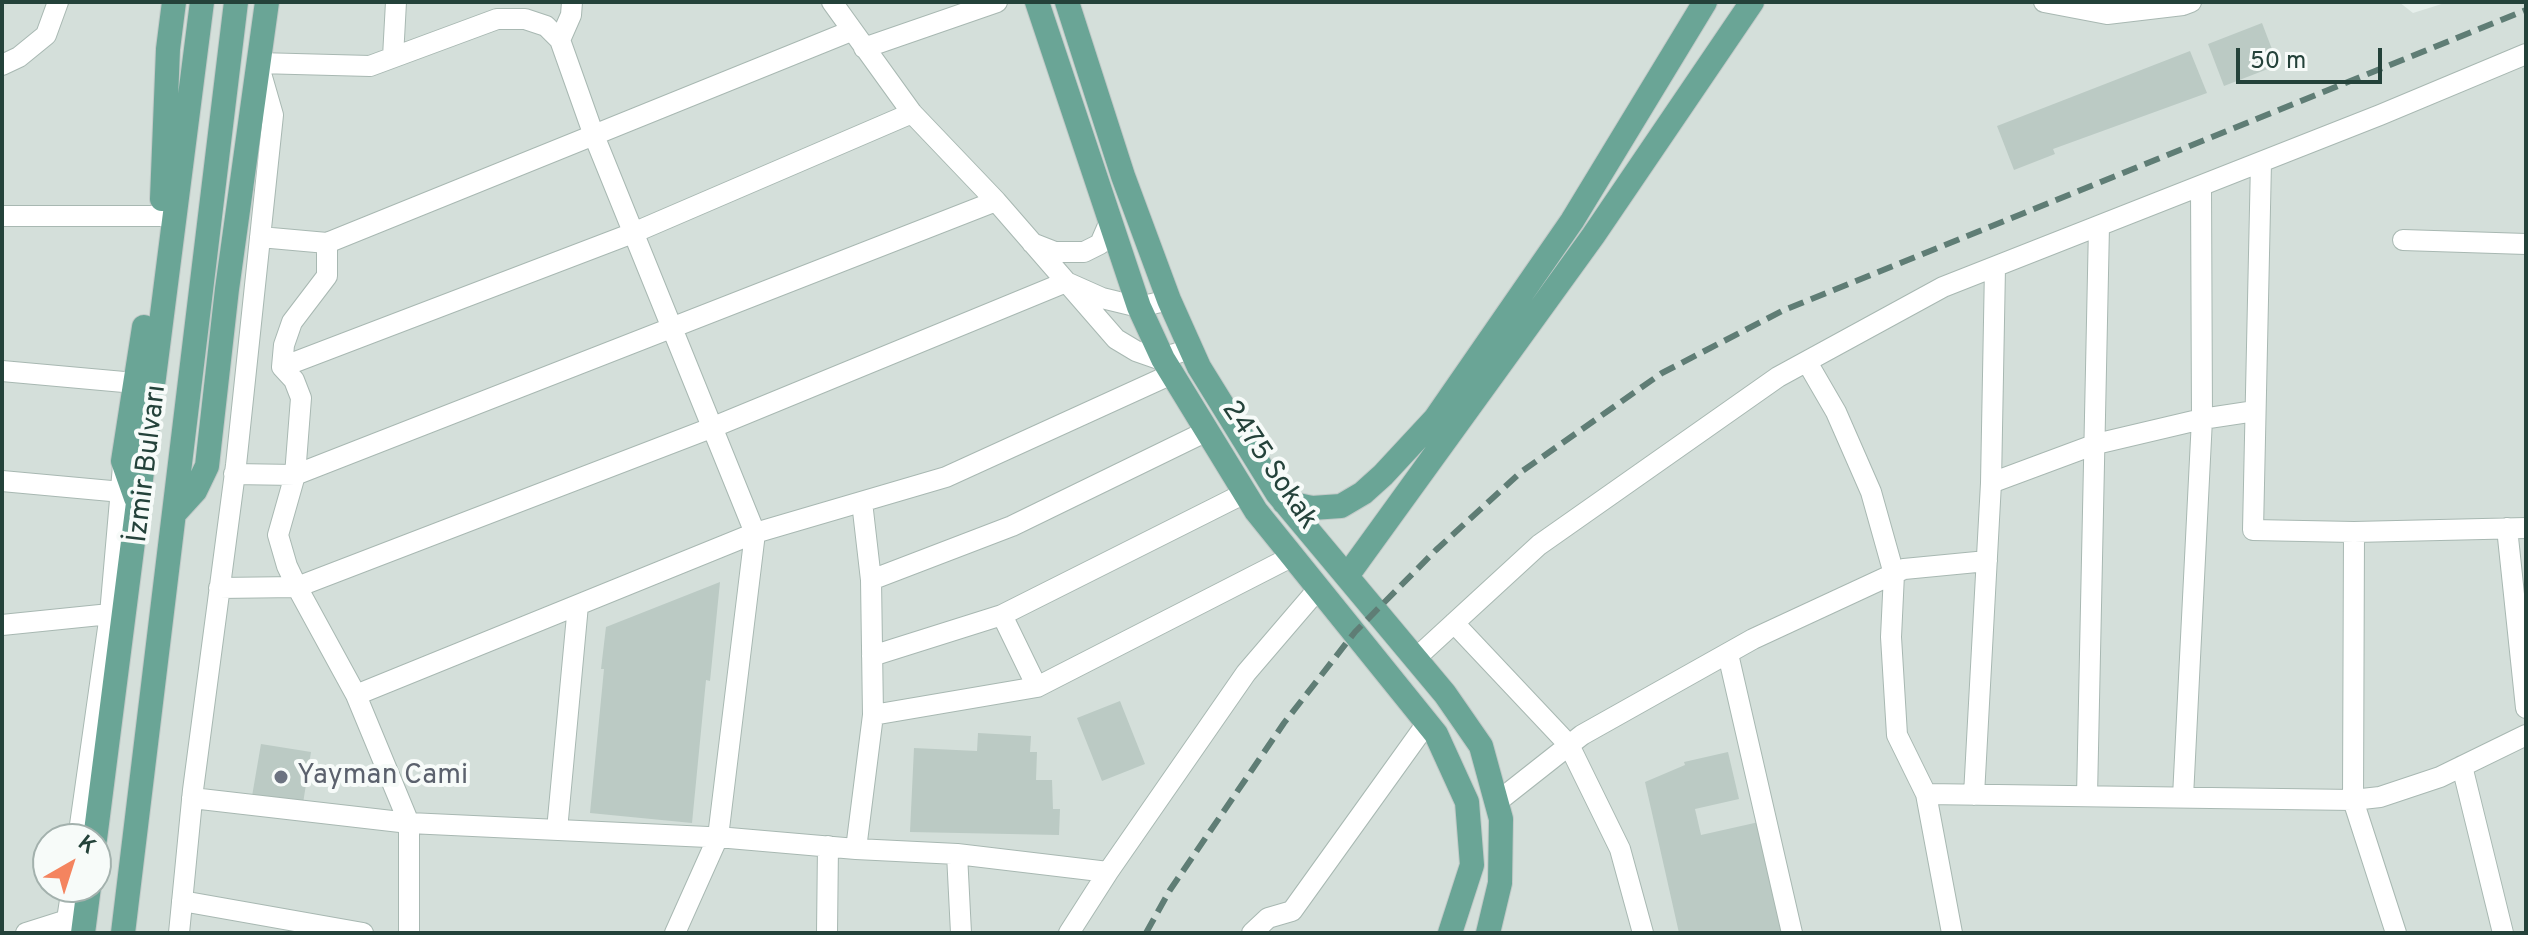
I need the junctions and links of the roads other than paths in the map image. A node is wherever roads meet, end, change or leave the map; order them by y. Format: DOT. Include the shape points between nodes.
graph roads {
  1 [pos="58,2"];
  2 [pos="174,2"];
  3 [pos="202,2"];
  4 [pos="236,2"];
  5 [pos="267,2"];
  6 [pos="396,2"];
  7 [pos="572,2"];
  8 [pos="832,2"];
  9 [pos="997,2"];
  10 [pos="1037,2"];
  11 [pos="1067,2"];
  12 [pos="1705,2"];
  13 [pos="1752,2"];
  14 [pos="2044,2"];
  15 [pos="2186,3"];
  16 [pos="851,31"];
  17 [pos="560,40"];
  18 [pos="864,48"];
  19 [pos="2526,54"];
  20 [pos="393,57"];
  21 [pos="258,63"];
  22 [pos="2,65"];
  23 [pos="912,113"];
  24 [pos="593,133"];
  25 [pos="2261,162"];
  26 [pos="2201,186"];
  27 [pos="996,201"];
  28 [pos="2,216"];
  29 [pos="162,216"];
  30 [pos="1110,221"];
  31 [pos="2099,226"];
  32 [pos="633,233"];
  33 [pos="260,237"];
  34 [pos="2403,240"];
  35 [pos="327,243"];
  36 [pos="1032,243"];
  37 [pos="2526,244"];
  38 [pos="1995,267"];
  39 [pos="1066,282"];
  40 [pos="1169,300"];
  41 [pos="1139,307"];
  42 [pos="672,329"];
  43 [pos="1190,349"];
  44 [pos="1807,362"];
  45 [pos="1168,366"];
  46 [pos="282,367"];
  47 [pos="2,371"];
  48 [pos="135,383"];
  49 [pos="2255,411"];
  50 [pos="2202,419"];
  51 [pos="711,428"];
  52 [pos="1207,431"];
  53 [pos="2096,444"];
  54 [pos="234,474"];
  55 [pos="295,475"];
  56 [pos="2,481"];
  57 [pos="1991,483"];
  58 [pos="1245,493"];
  59 [pos="130,497"];
  60 [pos="862,502"];
  61 [pos="1284,502"];
  62 [pos="174,514"];
  63 [pos="2516,528"];
  64 [pos="2354,532"];
  65 [pos="755,533"];
  66 [pos="1293,556"];
  67 [pos="1987,561"];
  68 [pos="1894,574"];
  69 [pos="1347,576"];
  70 [pos="871,580"];
  71 [pos="297,587"];
  72 [pos="219,588"];
  73 [pos="1318,589"];
  74 [pos="578,605"];
  75 [pos="110,614"];
  76 [pos="1002,615"];
  77 [pos="1454,623"];
  78 [pos="2,625"];
  79 [pos="1728,654"];
  80 [pos="872,656"];
  81 [pos="1416,658"];
  82 [pos="1037,687"];
  83 [pos="356,695"];
  84 [pos="2526,708"];
  85 [pos="873,715"];
  86 [pos="1427,723"];
  87 [pos="2526,735"];
  88 [pos="1569,745"];
  89 [pos="2462,766"];
  90 [pos="1926,794"];
  91 [pos="1974,795"];
  92 [pos="2087,796"];
  93 [pos="2183,797"];
  94 [pos="192,798"];
  95 [pos="2353,800"];
  96 [pos="1497,802"];
  97 [pos="80,823"];
  98 [pos="97,823"];
  99 [pos="409,823"];
  100 [pos="557,830"];
  101 [pos="718,837"];
  102 [pos="828,846"];
  103 [pos="856,849"];
  104 [pos="957,854"];
  105 [pos="1108,872"];
  106 [pos="182,901"];
  107 [pos="72,903"];
  108 [pos="83,903"];
  109 [pos="72,929"];
  110 [pos="26,933"];
  111 [pos="123,933"];
  112 [pos="179,933"];
  113 [pos="363,933"];
  114 [pos="409,933"];
  115 [pos="675,933"];
  116 [pos="827,933"];
  117 [pos="961,933"];
  118 [pos="1069,933"];
  119 [pos="1252,933"];
  120 [pos="1450,933"];
  121 [pos="1488,933"];
  122 [pos="1643,933"];
  123 [pos="1792,933"];
  124 [pos="1952,933"];
  125 [pos="2396,933"];
  126 [pos="2503,933"];
  1 -- 22 [label="street" via="46,35"];
  2 -- 29 [label="main road"];
  3 -- 59 [label="main road, İzmir Bulvarı"];
  4 -- 62 [label="main road, İzmir Bulvarı"];
  5 -- 21 [label="main road"];
  6 -- 20 [label="street"];
  7 -- 17 [label="street"];
  8 -- 16 [label="street"];
  9 -- 18 [label="street"];
  10 -- 30 [label="main road, 2475 Sokak"];
  11 -- 40 [label="main road, 2475 Sokak"];
  12 -- 61 [label="main road" via="1572,221 1435,419 1383,475 1341,506 1312,508"];
  13 -- 69 [label="main road" via="1593,236"];
  14 -- 15 [label="street" via="2107,14"];
  16 -- 18 [label="street"];
  16 -- 24 [label="street"];
  17 -- 20 [label="street" via="546,26 525,19 497,19"];
  17 -- 24 [label="street"];
  18 -- 23 [label="street"];
  19 -- 25 [label="street"];
  20 -- 21 [label="street" via="370,66"];
  21 -- 33 [label="street" via="273,115"];
  21 -- 62 [label="main road" via="207,466 195,491"];
  23 -- 27 [label="street"];
  23 -- 32 [label="street"];
  24 -- 32 [label="street"];
  24 -- 35 [label="street"];
  25 -- 26 [label="street"];
  25 -- 49 [label="street"];
  26 -- 31 [label="street"];
  26 -- 50 [label="street"];
  27 -- 36 [label="street"];
  27 -- 42 [label="street"];
  28 -- 29 [label="street"];
  29 -- 48 [label="main road"];
  30 -- 36 [label="street" via="1100,244 1084,252 1055,252"];
  30 -- 41 [label="main road, 2475 Sokak"];
  31 -- 38 [label="street"];
  31 -- 53 [label="street"];
  32 -- 42 [label="street"];
  32 -- 46 [label="street"];
  33 -- 35 [label="street"];
  33 -- 54 [label="street"];
  34 -- 37 [label="street"];
  35 -- 46 [label="street" via="327,276 292,322"];
  36 -- 39 [label="street"];
  38 -- 44 [label="street" via="1943,287"];
  38 -- 57 [label="street"];
  39 -- 41 [label="street"];
  39 -- 45 [label="street" via="1116,339"];
  39 -- 51 [label="street"];
  40 -- 41 [label="street"];
  40 -- 43 [label="main road, 2475 Sokak"];
  41 -- 45 [label="main road, 2475 Sokak"];
  42 -- 51 [label="street"];
  42 -- 55 [label="street"];
  43 -- 45 [label="street"];
  43 -- 61 [label="main road, 2475 Sokak"];
  44 -- 68 [label="street" via="1871,492"];
  44 -- 77 [label="street" via="1539,545"];
  45 -- 52 [label="main road, 2475 Sokak"];
  45 -- 60 [label="street" via="946,477"];
  46 -- 55 [label="street" via="301,398"];
  47 -- 48 [label="street"];
  48 -- 59 [label="main road" via="123,461"];
  49 -- 50 [label="street"];
  49 -- 64 [label="street" via="2253,530"];
  50 -- 53 [label="street"];
  50 -- 93 [label="street"];
  51 -- 65 [label="street"];
  51 -- 71 [label="street"];
  52 -- 58 [label="main road, 2475 Sokak"];
  52 -- 70 [label="street" via="1012,526"];
  53 -- 57 [label="street"];
  53 -- 92 [label="street"];
  54 -- 55 [label="street"];
  54 -- 72 [label="street"];
  55 -- 71 [label="street" via="278,535"];
  56 -- 59 [label="street"];
  57 -- 67 [label="street"];
  58 -- 66 [label="main road, 2475 Sokak"];
  58 -- 76 [label="street"];
  59 -- 75 [label="street"];
  59 -- 98 [label="main road, İzmir Bulvarı"];
  60 -- 65 [label="street"];
  60 -- 70 [label="street"];
  61 -- 69 [label="main road, 2475 Sokak"];
  62 -- 111 [label="main road, İzmir Bulvarı"];
  63 -- 64 [label="street"];
  63 -- 84 [label="street"];
  64 -- 95 [label="street"];
  65 -- 74 [label="street"];
  65 -- 101 [label="street"];
  66 -- 73 [label="main road, 2475 Sokak"];
  66 -- 82 [label="street"];
  67 -- 68 [label="street"];
  67 -- 91 [label="street"];
  68 -- 79 [label="street"];
  68 -- 90 [label="street" via="1891,637 1897,735"];
  69 -- 81 [label="main road, 2475 Sokak"];
  70 -- 80 [label="street"];
  71 -- 72 [label="street"];
  71 -- 83 [label="street"];
  72 -- 94 [label="street"];
  73 -- 86 [label="main road, 2475 Sokak"];
  73 -- 105 [label="street" via="1246,673"];
  74 -- 83 [label="street"];
  74 -- 100 [label="street"];
  75 -- 78 [label="street"];
  75 -- 97 [label="street"];
  76 -- 80 [label="street"];
  76 -- 82 [label="street"];
  77 -- 81 [label="street"];
  77 -- 88 [label="street"];
  79 -- 88 [label="street"];
  79 -- 123 [label="street"];
  80 -- 85 [label="street"];
  81 -- 96 [label="main road, 2475 Sokak" via="1481,746"];
  82 -- 85 [label="street"];
  83 -- 99 [label="street"];
  85 -- 103 [label="street"];
  86 -- 119 [label="street" via="1292,911 1268,918"];
  86 -- 120 [label="main road, 2475 Sokak" via="1467,802 1472,865"];
  87 -- 89 [label="street"];
  88 -- 96 [label="street"];
  88 -- 122 [label="street" via="1620,849"];
  89 -- 95 [label="street" via="2380,797"];
  89 -- 126 [label="street"];
  90 -- 91 [label="street"];
  90 -- 124 [label="street"];
  91 -- 92 [label="street"];
  92 -- 93 [label="street"];
  93 -- 95 [label="street"];
  94 -- 99 [label="street"];
  94 -- 106 [label="street"];
  95 -- 125 [label="street"];
  96 -- 121 [label="main road, 2475 Sokak" via="1500,883"];
  99 -- 100 [label="street"];
  99 -- 114 [label="street"];
  100 -- 101 [label="street"];
  101 -- 102 [label="street"];
  101 -- 115 [label="street"];
  102 -- 103 [label="street"];
  102 -- 116 [label="street"];
  103 -- 104 [label="street"];
  104 -- 105 [label="street"];
  104 -- 117 [label="street"];
  105 -- 118 [label="street"];
  106 -- 112 [label="street"];
  106 -- 113 [label="street"];
  107 -- 109 [label="street"];
  108 -- 109 [label="main road"];
  109 -- 110 [label="street"];
}
